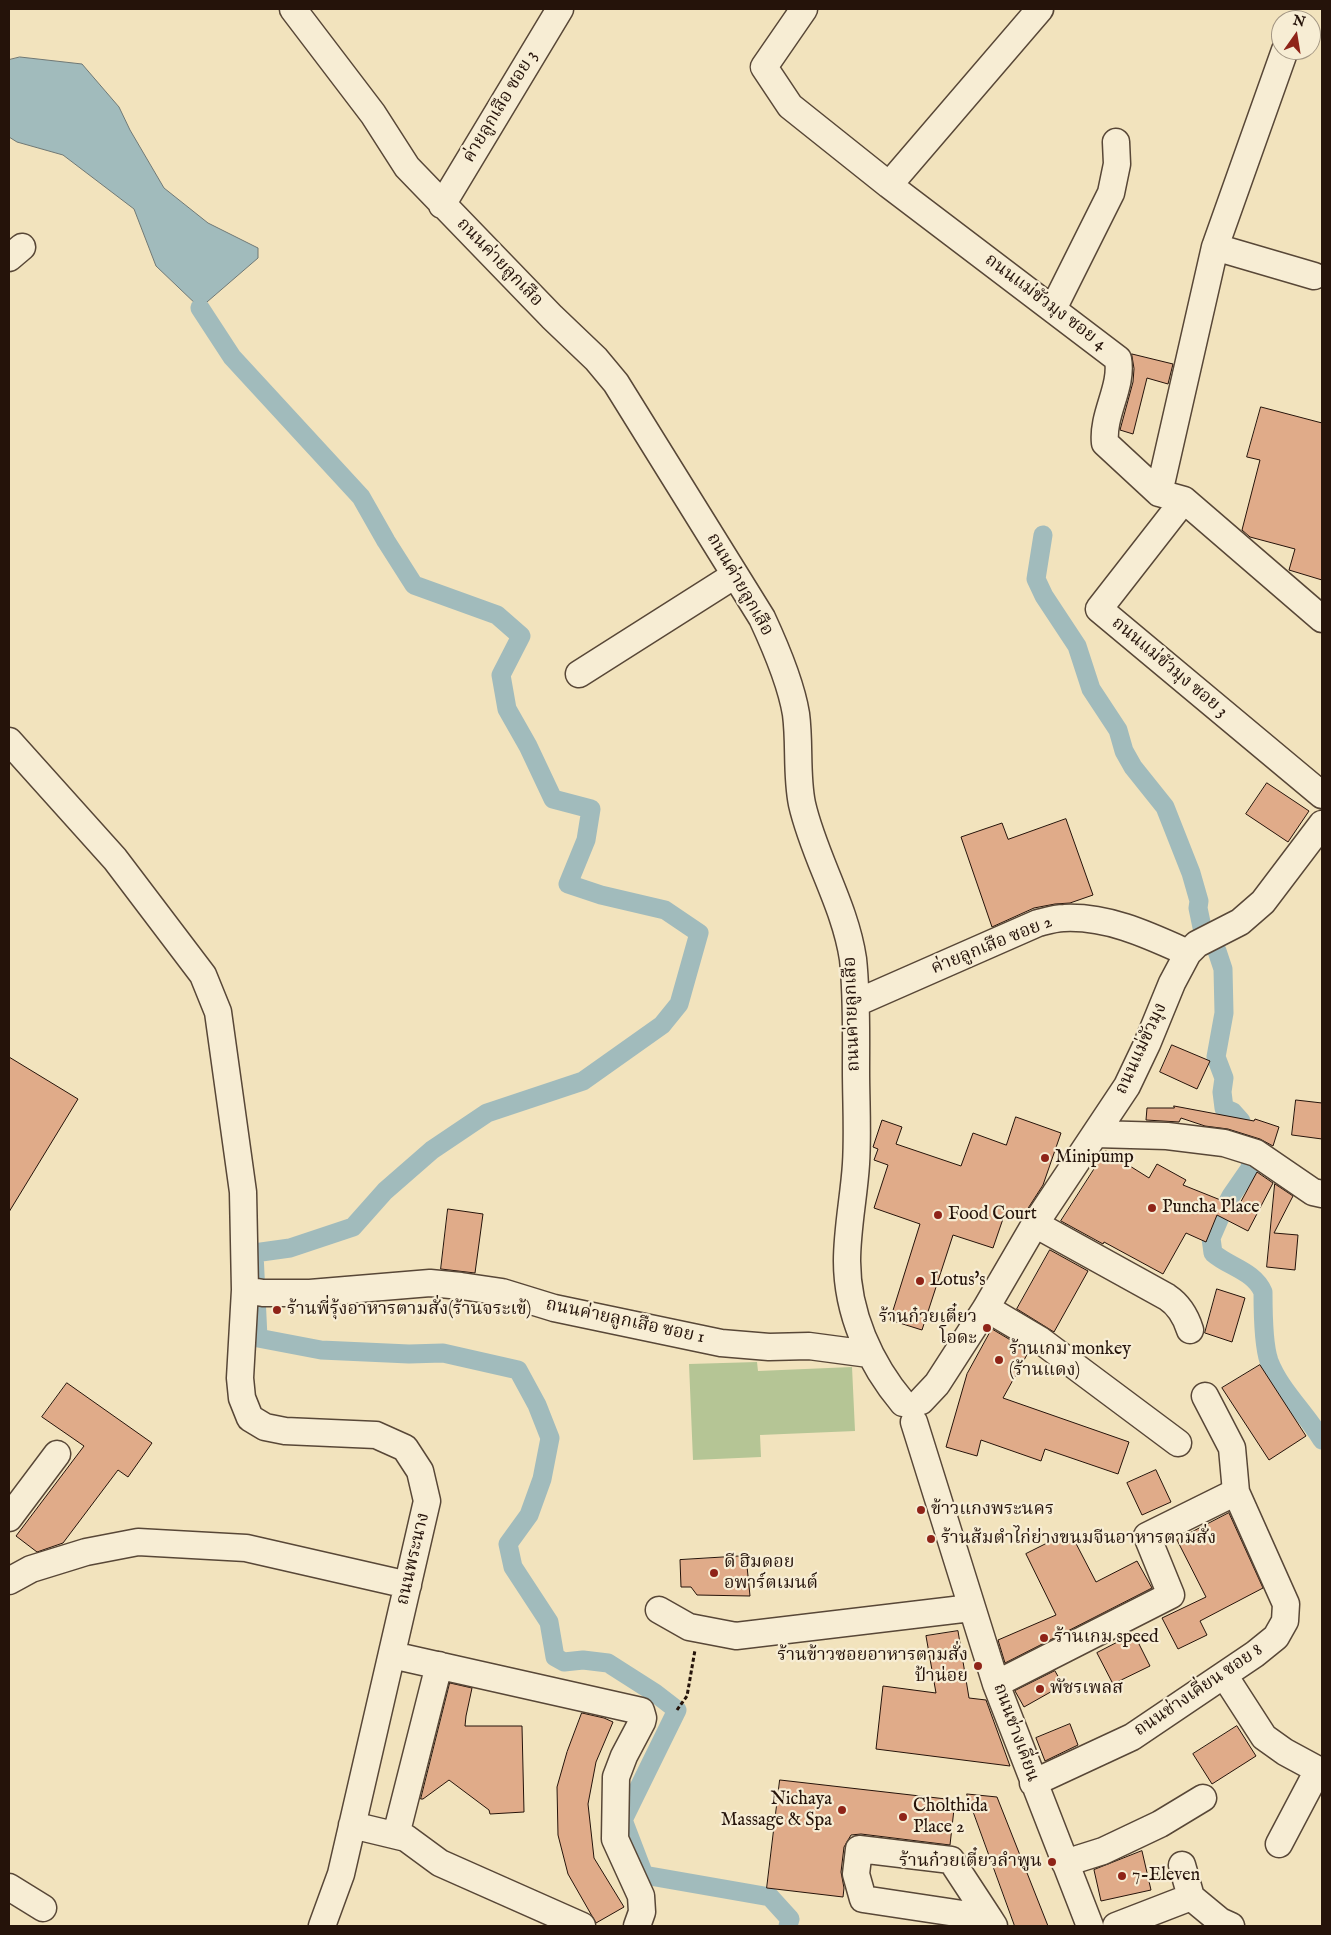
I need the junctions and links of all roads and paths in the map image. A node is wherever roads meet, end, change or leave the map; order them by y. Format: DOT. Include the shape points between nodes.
graph roads {
  1 [pos="293,9"];
  2 [pos="560,9"];
  3 [pos="804,9"];
  4 [pos="1040,9"];
  5 [pos="1281,60"];
  6 [pos="1116,142"];
  7 [pos="889,185"];
  8 [pos="442,205"];
  9 [pos="1215,247"];
  10 [pos="1314,276"];
  11 [pos="1052,309"];
  12 [pos="1160,493"];
  13 [pos="1184,500"];
  14 [pos="735,575"];
  15 [pos="1322,619"];
  16 [pos="579,674"];
  17 [pos="9,741"];
  18 [pos="1322,795"];
  19 [pos="1322,824"];
  20 [pos="1188,953"];
  21 [pos="856,1003"];
  22 [pos="1095,1134"];
  23 [pos="1322,1194"];
  24 [pos="1035,1224"];
  25 [pos="254,1292"];
  26 [pos="986,1308"];
  27 [pos="1190,1330"];
  28 [pos="869,1354"];
  29 [pos="1205,1396"];
  30 [pos="913,1408"];
  31 [pos="1178,1443"];
  32 [pos="57,1454"];
  33 [pos="1236,1492"];
  34 [pos="9,1518"];
  35 [pos="9,1580"];
  36 [pos="408,1585"];
  37 [pos="971,1608"];
  38 [pos="659,1610"];
  39 [pos="698,1629"];
  40 [pos="392,1655"];
  41 [pos="439,1665"];
  42 [pos="1224,1675"];
  43 [pos="996,1684"];
  44 [pos="677,1710"];
  45 [pos="1320,1771"];
  46 [pos="1033,1783"];
  47 [pos="1203,1798"];
  48 [pos="352,1825"];
  49 [pos="396,1835"];
  50 [pos="1280,1844"];
  51 [pos="1065,1863"];
  52 [pos="1182,1865"];
  53 [pos="9,1887"];
  54 [pos="1190,1897"];
  55 [pos="43,1908"];
  56 [pos="992,1922"];
  57 [pos="322,1926"];
  58 [pos="582,1926"];
  59 [pos="637,1926"];
  60 [pos="1090,1926"];
  61 [pos="1116,1926"];
  62 [pos="1231,1926"];
  1 -- 8 [label="street, ถนนค่ายลูกเสือ" via="373,114 407,167"];
  2 -- 8 [label="street, ค่ายลูกเสือ ซอย 3"];
  3 -- 7 [label="street, ถนนแม่ขัวมุง ซอย 4" via="764,67 790,106"];
  4 -- 7 [label="street"];
  5 -- 9 [label="street"];
  6 -- 11 [label="street" via="1117,164 1111,193"];
  7 -- 11 [label="street, ถนนแม่ขัวมุง ซอย 4"];
  8 -- 14 [label="street, ถนนค่ายลูกเสือ" via="616,383"];
  9 -- 10 [label="street"];
  9 -- 12 [label="street"];
  11 -- 12 [label="street, ถนนแม่ขัวมุง ซอย 4" via="1118,359 1120,370 1104,432 1105,442"];
  12 -- 13 [label="street, ถนนแม่ขัวมุง ซอย 4"];
  13 -- 15 [label="street, ถนนแม่ขัวมุง ซอย 4"];
  13 -- 18 [label="street, ถนนแม่ขัวมุง ซอย 3" via="1099,609"];
  14 -- 16 [label="street"];
  14 -- 21 [label="street, ถนนค่ายลูกเสือ" via="762,618 780,658 796,713 802,802 844,922 852,958"];
  17 -- 25 [label="street" via="114,858 203,975 218,1012"];
  19 -- 20 [label="street, ถนนแม่ขัวมุง" via="1263,902 1240,922 1197,944"];
  20 -- 21 [label="street, ค่ายลูกเสือ ซอย 2" via="1115,924 1087,918 1062,918 1038,923"];
  20 -- 22 [label="street, ถนนแม่ขัวมุง" via="1127,1086"];
  21 -- 28 [label="street, ถนนค่ายลูกเสือ" via="856,1162 847,1262 854,1312"];
  22 -- 23 [label="street" via="1167,1136 1224,1143 1256,1153 1313,1192"];
  22 -- 24 [label="street, ถนนแม่ขัวมุง"];
  24 -- 26 [label="street, ถนนแม่ขัวมุง"];
  24 -- 27 [label="street" via="1175,1302"];
  25 -- 28 [label="street, ถนนค่ายลูกเสือ ซอย 1" via="310,1293 430,1283 461,1286 502,1292 554,1308 721,1343 809,1346"];
  25 -- 36 [label="street, ถนนพระนาง" via="240,1378 242,1398 250,1418 265,1427 285,1431 376,1435 405,1448 420,1470 427,1501"];
  26 -- 30 [label="street, ถนนแม่ขัวมุง" via="937,1384"];
  26 -- 31 [label="street" via="1040,1340"];
  28 -- 30 [label="street, ถนนค่ายลูกเสือ" via="886,1383"];
  29 -- 33 [label="street, ถนนช่างเคี่ยน ซอย 8" via="1232,1448"];
  30 -- 37 [label="street, ถนนช่างเคี่ยน"];
  32 -- 34 [label="street"];
  33 -- 42 [label="street, ถนนช่างเคี่ยน ซอย 8" via="1286,1604 1285,1621 1276,1637"];
  33 -- 43 [label="street" via="1147,1536 1172,1595"];
  35 -- 36 [label="street" via="31,1569 86,1552 138,1542 246,1548"];
  36 -- 40 [label="street, ถนนพระนาง"];
  37 -- 39 [label="street" via="736,1636"];
  37 -- 43 [label="street, ถนนช่างเคี่ยน"];
  38 -- 39 [label="street"];
  39 -- 44 [label="path" via="687,1696"];
  40 -- 41 [label="street"];
  40 -- 48 [label="street, ถนนพระนาง"];
  41 -- 49 [label="street"];
  41 -- 59 [label="street" via="641,1711 642,1722 616,1777 615,1839 641,1896 642,1912"];
  42 -- 45 [label="street" via="1264,1738"];
  42 -- 46 [label="street, ถนนช่างเคี่ยน ซอย 8" via="1132,1737"];
  43 -- 46 [label="street, ถนนช่างเคี่ยน"];
  45 -- 50 [label="street"];
  46 -- 51 [label="street, ถนนช่างเคี่ยน"];
  47 -- 51 [label="street" via="1160,1824 1103,1851"];
  48 -- 49 [label="street"];
  48 -- 57 [label="street, ถนนพระนาง" via="341,1874"];
  49 -- 58 [label="street" via="406,1838 440,1863"];
  51 -- 60 [label="street, ถนนช่างเคี่ยน"];
  52 -- 54 [label="street"];
  53 -- 55 [label="street"];
  54 -- 61 [label="street"];
  54 -- 62 [label="street"];
  56 -- 56 [label="street" via="863,1899 856,1874 859,1849 951,1860"];
}
